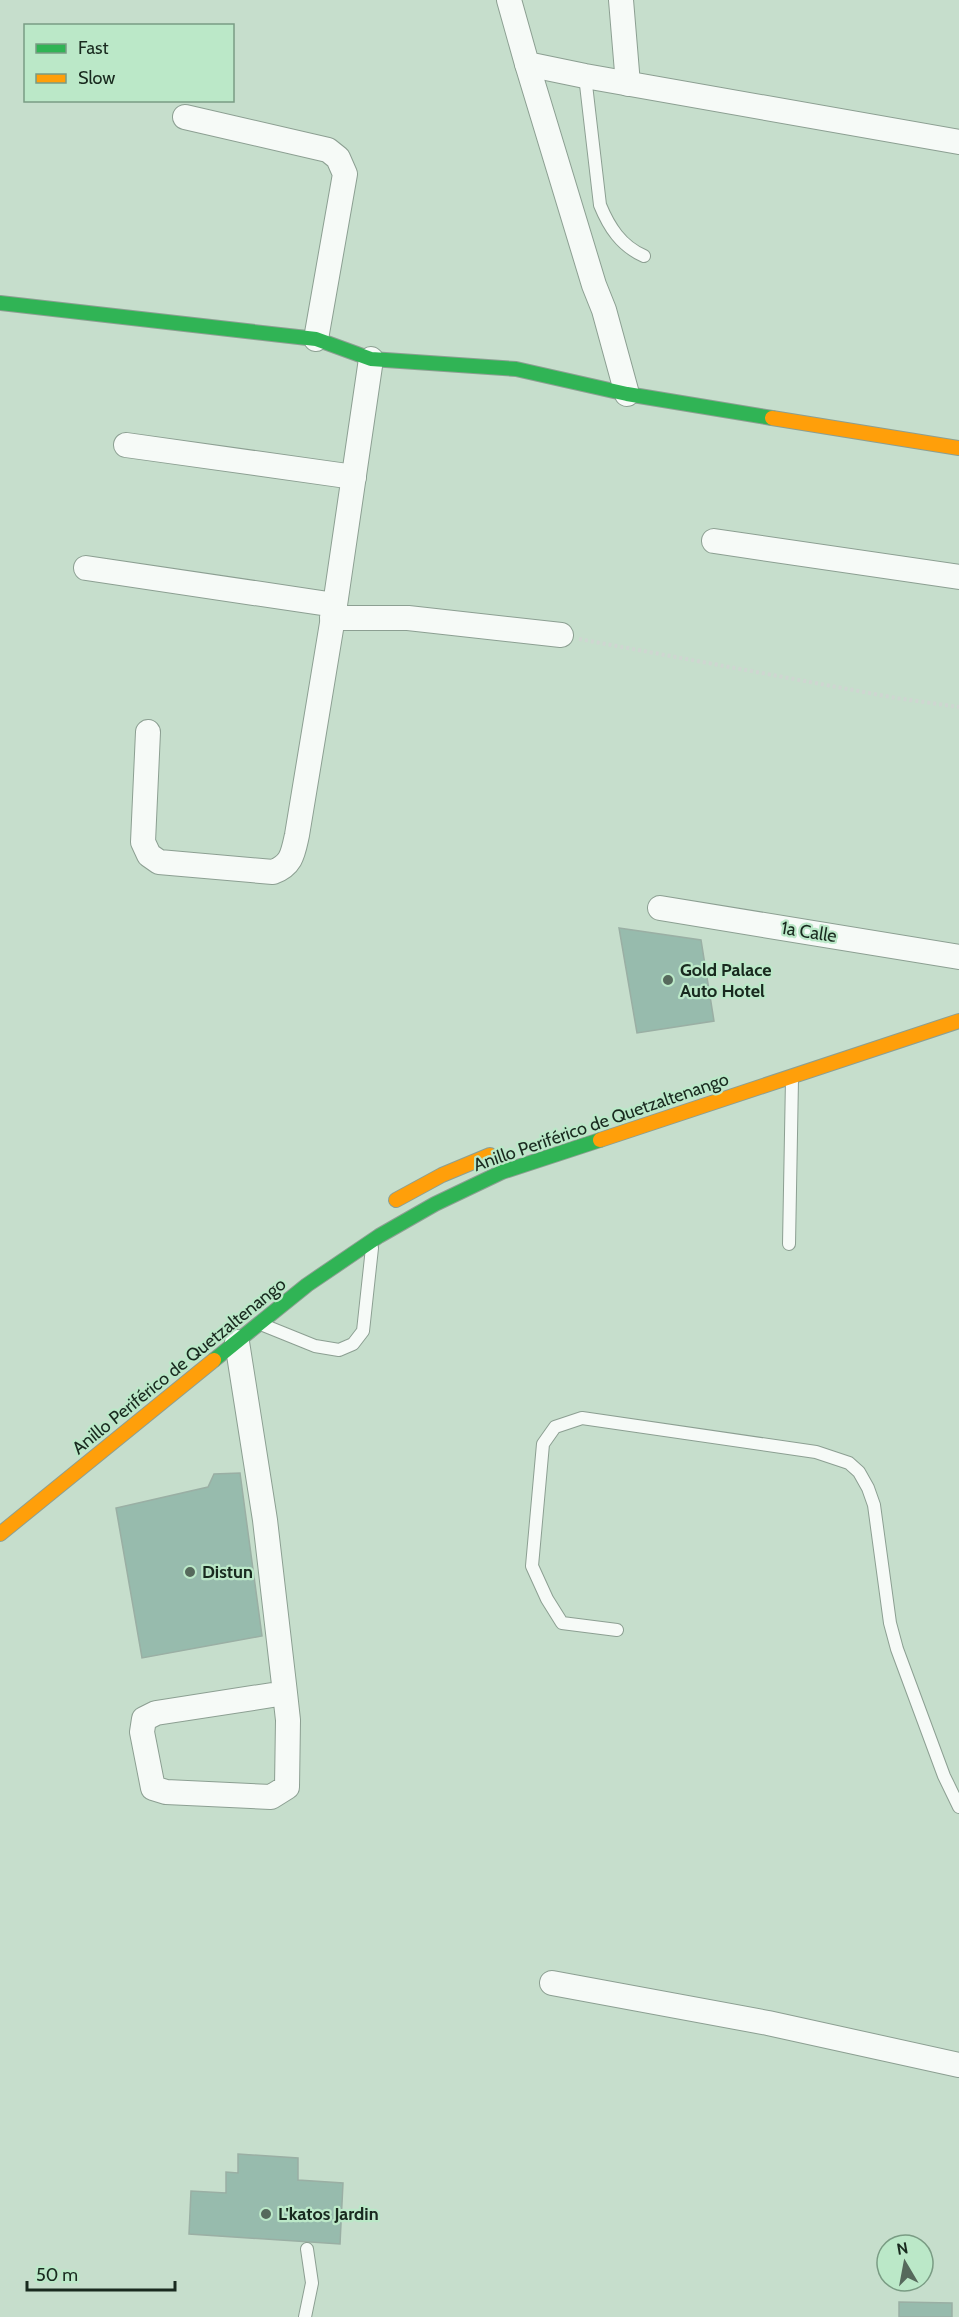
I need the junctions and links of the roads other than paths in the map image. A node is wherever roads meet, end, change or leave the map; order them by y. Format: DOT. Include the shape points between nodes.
graph roads {
  1 [pos="509,0"];
  2 [pos="621,0"];
  3 [pos="527,64"];
  4 [pos="585,76"];
  5 [pos="628,84"];
  6 [pos="185,117"];
  7 [pos="959,142"];
  8 [pos="644,256"];
  9 [pos="0,303"];
  10 [pos="315,339"];
  11 [pos="371,359"];
  12 [pos="627,394"];
  13 [pos="126,445"];
  14 [pos="959,448"];
  15 [pos="354,477"];
  16 [pos="714,541"];
  17 [pos="86,568"];
  18 [pos="959,578"];
  19 [pos="334,611"];
  20 [pos="561,635"];
  21 [pos="148,732"];
  22 [pos="660,908"];
  23 [pos="959,957"];
  24 [pos="959,1021"];
  25 [pos="791,1075"];
  26 [pos="502,1150"];
  27 [pos="384,1207"];
  28 [pos="373,1240"];
  29 [pos="789,1244"];
  30 [pos="260,1324"];
  31 [pos="237,1342"];
  32 [pos="0,1534"];
  33 [pos="617,1630"];
  34 [pos="285,1693"];
  35 [pos="959,1807"];
  36 [pos="552,1983"];
  37 [pos="959,2065"];
  38 [pos="307,2249"];
  39 [pos="305,2317"];
  1 -- 3 [label="street"];
  2 -- 5 [label="street"];
  3 -- 4 [label="street"];
  3 -- 12 [label="street"];
  4 -- 5 [label="street"];
  4 -- 8 [label="lane" via="600,206 608,225 622,242"];
  5 -- 7 [label="street"];
  6 -- 10 [label="street" via="328,150 338,158 345,174"];
  9 -- 10 [label="main road"];
  10 -- 11 [label="main road"];
  11 -- 12 [label="main road" via="516,369"];
  11 -- 15 [label="street"];
  12 -- 14 [label="main road"];
  13 -- 15 [label="street"];
  15 -- 19 [label="street"];
  16 -- 18 [label="street"];
  17 -- 19 [label="street"];
  19 -- 20 [label="street"];
  19 -- 21 [label="street" via="297,835 292,856 283,868 273,872 159,862 148,855 143,842"];
  22 -- 23 [label="street, 1a Calle"];
  24 -- 25 [label="main road, Anillo Periférico de Quetzaltenango"];
  25 -- 28 [label="main road, Anillo Periférico de Quetzaltenango" via="502,1172"];
  25 -- 29 [label="lane"];
  26 -- 27 [label="main road, Anillo Periférico de Quetzaltenango" via="442,1174"];
  28 -- 30 [label="main road, Anillo Periférico de Quetzaltenango" via="307,1285"];
  28 -- 30 [label="lane" via="363,1331 353,1344 339,1350 315,1346"];
  30 -- 31 [label="main road, Anillo Periférico de Quetzaltenango"];
  31 -- 32 [label="main road, Anillo Periférico de Quetzaltenango"];
  31 -- 34 [label="street" via="265,1520"];
  33 -- 35 [label="lane" via="562,1623 532,1566 543,1444 555,1427 582,1418 816,1452 849,1462 859,1472 874,1505 884,1589 897,1649"];
  34 -- 34 [label="street" via="287,1786 271,1797 153,1788 142,1732 144,1719 156,1713"];
  36 -- 37 [label="street" via="768,2023"];
  38 -- 39 [label="lane" via="312,2283"];
}
